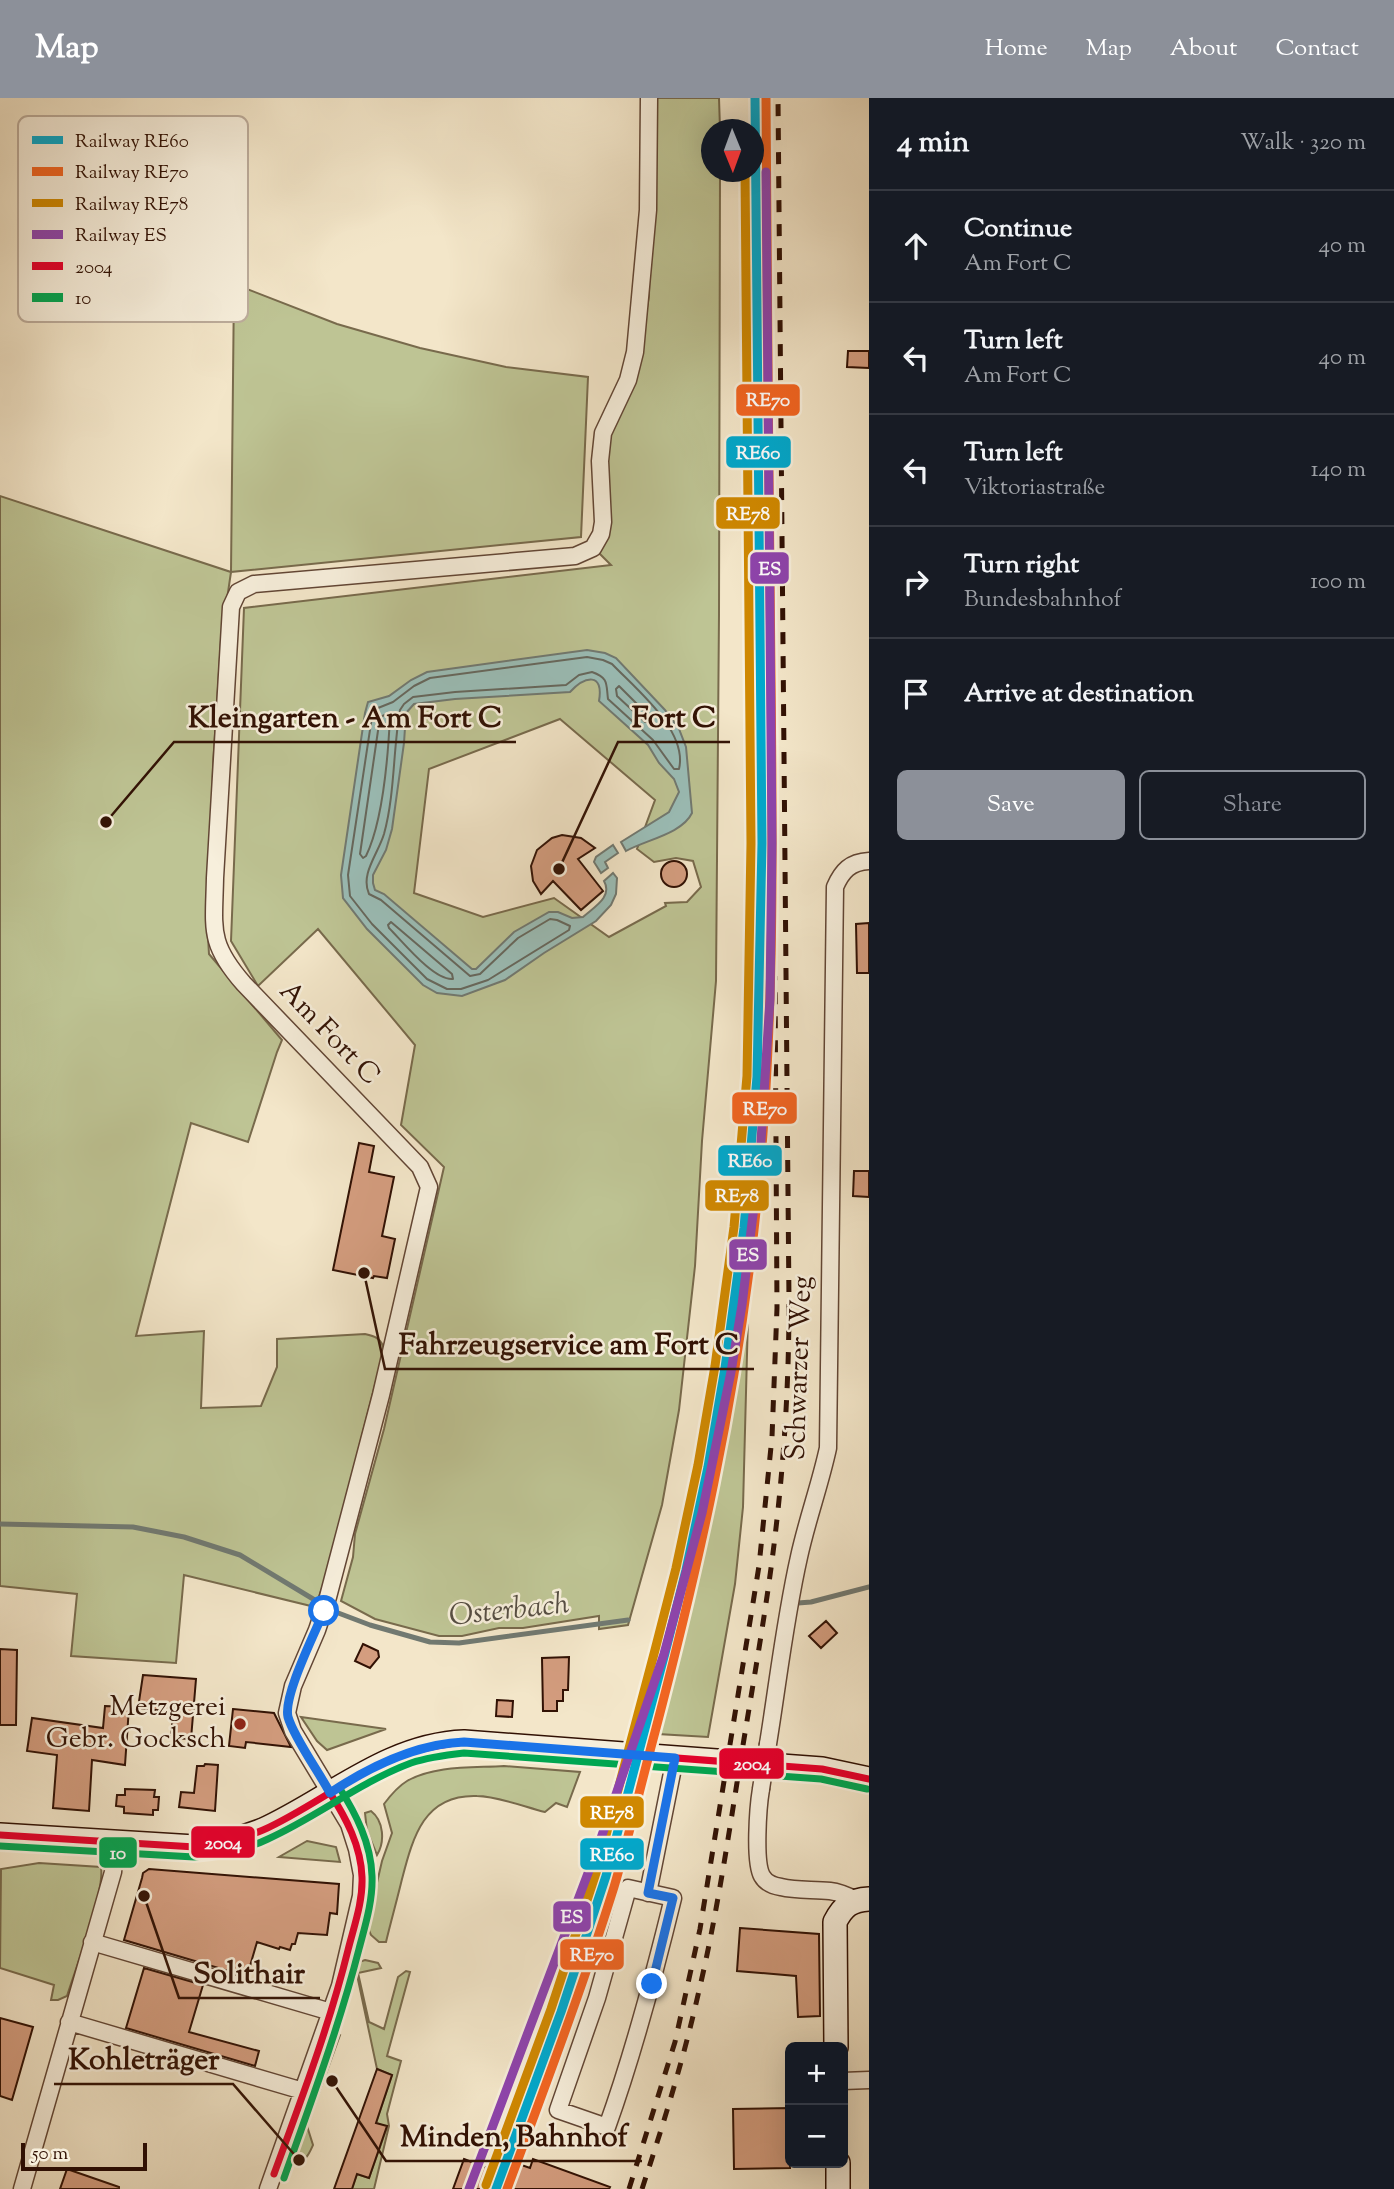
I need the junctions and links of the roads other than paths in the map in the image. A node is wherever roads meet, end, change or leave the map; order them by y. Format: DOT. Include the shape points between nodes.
graph roads {
  1 [pos="649,98"];
  2 [pos="869,861"];
  3 [pos="675,1758"];
  4 [pos="869,1779"];
  5 [pos="330,1793"];
  6 [pos="0,1835"];
  7 [pos="116,1842"];
  8 [pos="648,1893"];
  9 [pos="862,1899"];
  10 [pos="92,1942"];
  11 [pos="331,2012"];
  12 [pos="69,2022"];
  13 [pos="836,2042"];
  14 [pos="869,2080"];
  15 [pos="848,2081"];
  16 [pos="303,2091"];
  17 [pos="838,2168"];
  18 [pos="22,2189"];
  19 [pos="268,2189"];
  20 [pos="838,2189"];
  1 -- 5 [label="street, Am Fort C" via="642,295 631,371 603,433 603,522 598,543 575,556 254,584 238,592 232,607 215,878 217,945 231,970 420,1167 429,1187 326,1604 287,1713"];
  2 -- 9 [label="street, Schwarzer Weg, bridge" via="843,870 835,887 828,1448 798,1559 761,1789 758,1844 762,1877 769,1883"];
  3 -- 4 [label="main road" via="822,1769"];
  3 -- 5 [label="main road" via="447,1743 421,1748 357,1775"];
  3 -- 8 [label="street"];
  5 -- 7 [label="main road" via="260,1831 221,1843 195,1847"];
  5 -- 11 [label="street, Am Fort C" via="349,1824 362,1875 361,1896"];
  6 -- 7 [label="main road"];
  7 -- 10 [label="street" via="113,1872"];
  8 -- 8 [label="street" via="628,1888 597,1998 558,2110 607,2127 652,1984 673,1898"];
  9 -- 13 [label="main road" via="842,1908 835,1922"];
  10 -- 11 [label="street"];
  10 -- 12 [label="street"];
  11 -- 16 [label="street, Am Fort C"];
  12 -- 16 [label="street"];
  12 -- 18 [label="street"];
  14 -- 15 [label="street"];
  16 -- 19 [label="street, Am Fort C"];
  17 -- 20 [label="main road"];
}
